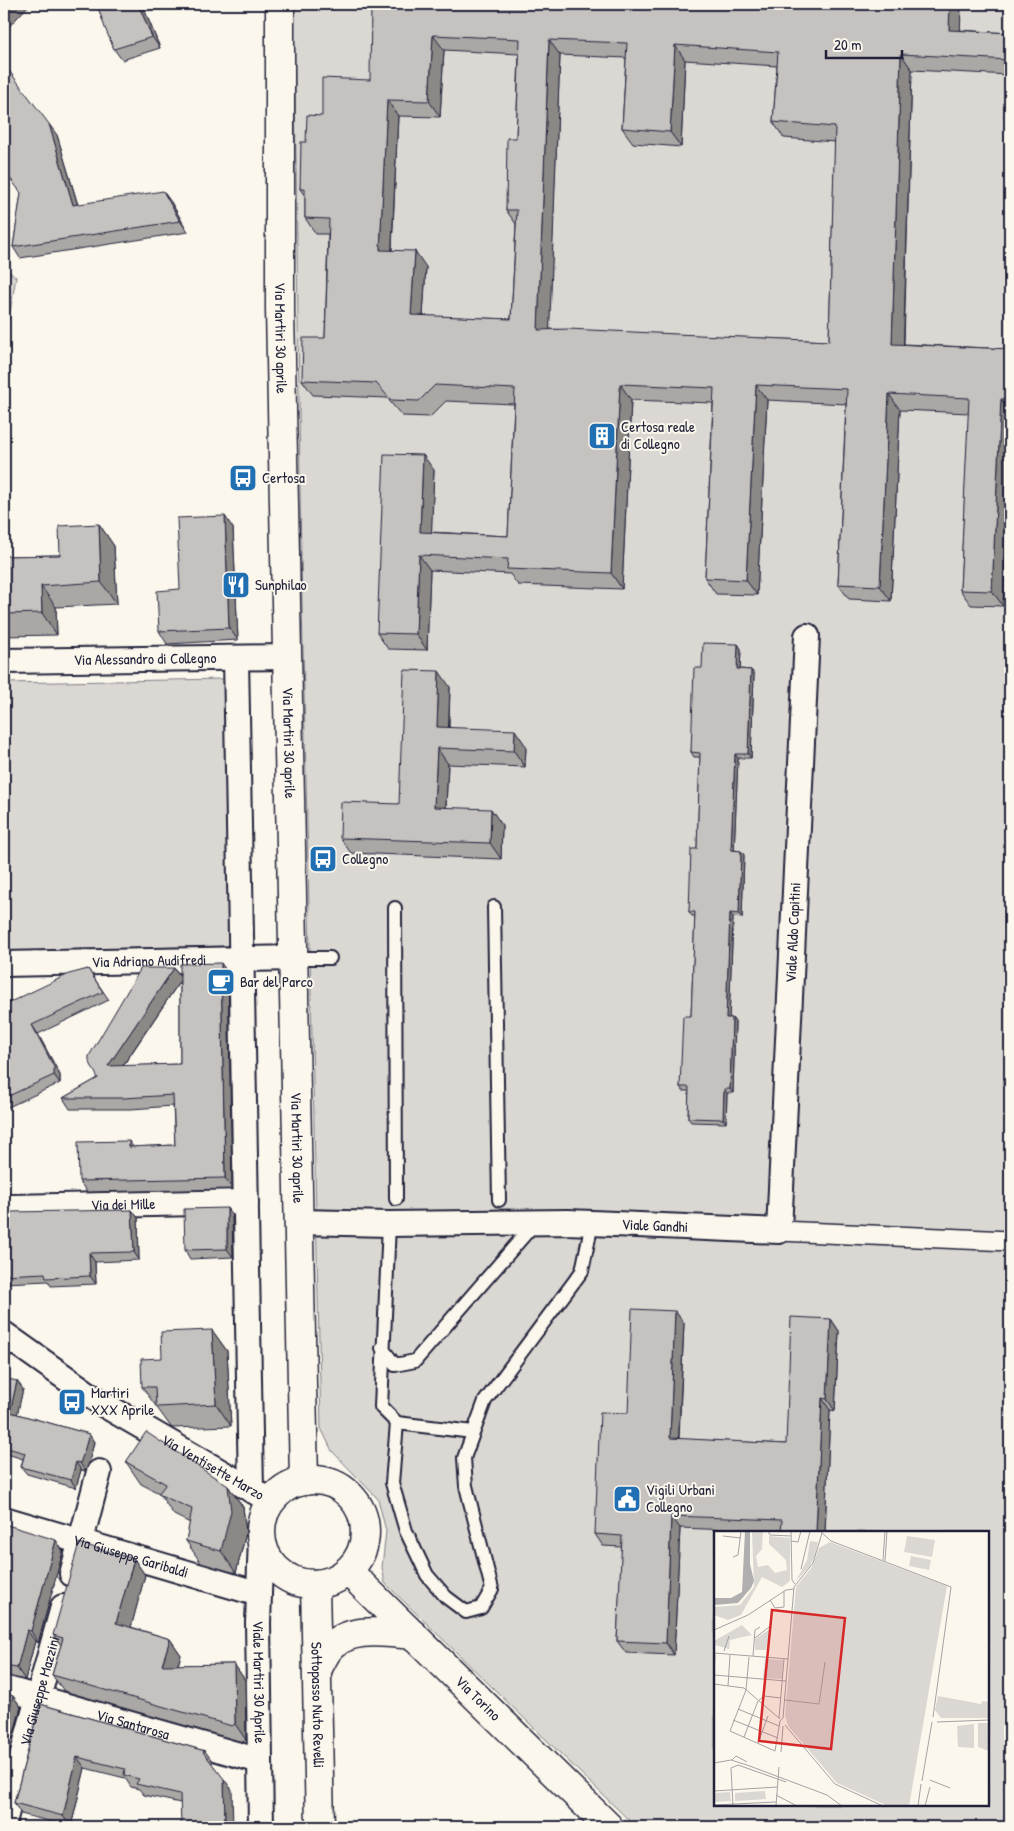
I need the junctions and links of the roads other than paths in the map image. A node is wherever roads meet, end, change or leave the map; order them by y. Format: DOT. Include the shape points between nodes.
graph roads {
  1 [pos="280,4"];
  2 [pos="807,636"];
  3 [pos="287,657"];
  4 [pos="236,658"];
  5 [pos="4,662"];
  6 [pos="494,907"];
  7 [pos="395,908"];
  8 [pos="294,958"];
  9 [pos="330,958"];
  10 [pos="241,959"];
  11 [pos="4,964"];
  12 [pos="396,1199"];
  13 [pos="499,1200"];
  14 [pos="246,1202"];
  15 [pos="4,1214"];
  16 [pos="300,1222"];
  17 [pos="592,1223"];
  18 [pos="389,1224"];
  19 [pos="534,1224"];
  20 [pos="780,1231"];
  21 [pos="1010,1241"];
  22 [pos="4,1334"];
  23 [pos="382,1348"];
  24 [pos="397,1423"];
  25 [pos="473,1432"];
  26 [pos="99,1472"];
  27 [pos="304,1481"];
  28 [pos="261,1496"];
  29 [pos="4,1519"];
  30 [pos="260,1536"];
  31 [pos="81,1541"];
  32 [pos="348,1570"];
  33 [pos="315,1584"];
  34 [pos="259,1594"];
  35 [pos="414,1635"];
  36 [pos="317,1670"];
  37 [pos="4,1688"];
  38 [pos="38,1698"];
  39 [pos="260,1761"];
  40 [pos="4,1822"];
  41 [pos="261,1827"];
  42 [pos="320,1827"];
  43 [pos="609,1827"];
  1 -- 3 [label="street, Via Martiri 30 aprile" via="280,310"];
  2 -- 20 [label="street, Viale Aldo Capitini"];
  3 -- 4 [label="street, Via Alessandro di Collegno"];
  3 -- 8 [label="street, Via Martiri 30 aprile"];
  4 -- 5 [label="street, Via Alessandro di Collegno"];
  4 -- 10 [label="street"];
  6 -- 13 [label="lane"];
  7 -- 12 [label="lane"];
  8 -- 9 [label="lane"];
  8 -- 10 [label="street, Via Adriano Audifredi"];
  8 -- 16 [label="street, Via Martiri 30 aprile"];
  10 -- 11 [label="street, Via Adriano Audifredi"];
  10 -- 14 [label="street"];
  14 -- 15 [label="street, Via dei Mille" via="11,1207"];
  14 -- 28 [label="street"];
  16 -- 18 [label="street, Viale Gandhi"];
  16 -- 27 [label="street, Via Martiri 30 aprile"];
  17 -- 19 [label="street, Viale Gandhi"];
  17 -- 20 [label="street, Viale Gandhi"];
  17 -- 25 [label="lane" via="582,1271 485,1401"];
  18 -- 19 [label="street, Viale Gandhi"];
  18 -- 23 [label="lane"];
  19 -- 23 [label="lane" via="415,1361 395,1365"];
  20 -- 21 [label="street, Viale Gandhi"];
  22 -- 28 [label="street, Via Ventisette Marzo" via="101,1403"];
  23 -- 24 [label="lane" via="381,1407"];
  24 -- 25 [label="lane"];
  24 -- 25 [label="lane" via="392,1483 406,1531 427,1575 446,1597 466,1612 481,1608 492,1589 466,1486 464,1458"];
  26 -- 31 [label="street, Via Giuseppe Mazzini"];
  27 -- 28 [label="street"];
  27 -- 32 [label="street" via="322,1481 339,1487 354,1500 363,1516 365,1536 360,1555"];
  28 -- 30 [label="street" via="263,1518"];
  29 -- 31 [label="street, Via Giuseppe Garibaldi"];
  30 -- 33 [label="street" via="266,1555 278,1571 295,1581"];
  30 -- 34 [label="street, Viale Martiri 30 Aprile"];
  31 -- 34 [label="street, Via Giuseppe Garibaldi"];
  31 -- 38 [label="street, Via Giuseppe Mazzini"];
  32 -- 33 [label="street" via="333,1580"];
  32 -- 35 [label="street, Via Torino"];
  33 -- 36 [label="street, Sottopasso Nuto Revelli"];
  34 -- 39 [label="street, Viale Martiri 30 Aprile"];
  35 -- 36 [label="street" via="381,1632 343,1638 329,1649"];
  35 -- 43 [label="street, Via Torino"];
  36 -- 42 [label="street, Sottopasso Nuto Revelli"];
  37 -- 38 [label="street, Via Santarosa"];
  38 -- 39 [label="street, Via Santarosa"];
  38 -- 40 [label="street, Via Giuseppe Mazzini"];
  39 -- 41 [label="street, Viale Martiri 30 Aprile"];
}
